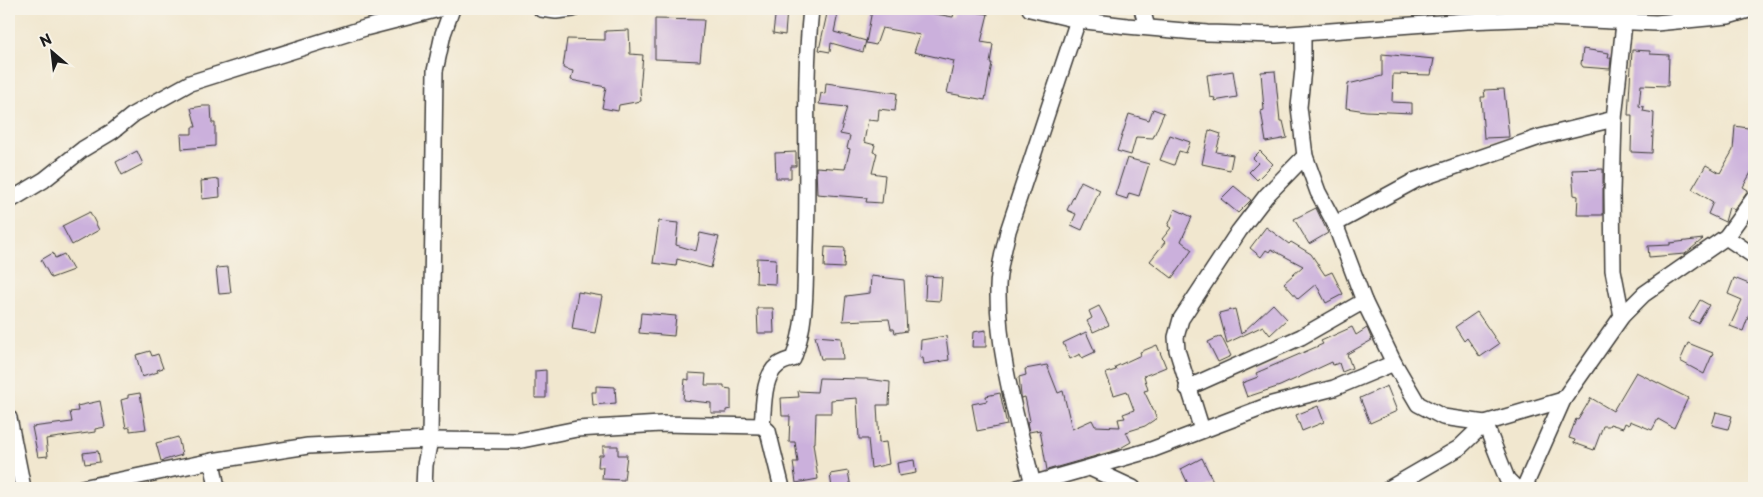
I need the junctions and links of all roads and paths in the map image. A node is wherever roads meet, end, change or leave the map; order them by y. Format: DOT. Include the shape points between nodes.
graph roads {
  1 [pos="439,9"];
  2 [pos="452,9"];
  3 [pos="541,9"];
  4 [pos="573,9"];
  5 [pos="811,9"];
  6 [pos="1030,9"];
  7 [pos="1142,9"];
  8 [pos="1752,9"];
  9 [pos="1515,14"];
  10 [pos="1623,16"];
  11 [pos="1078,20"];
  12 [pos="1147,27"];
  13 [pos="1303,34"];
  14 [pos="1614,119"];
  15 [pos="1305,156"];
  16 [pos="1754,198"];
  17 [pos="9,201"];
  18 [pos="1335,224"];
  19 [pos="1726,237"];
  20 [pos="1754,256"];
  21 [pos="1364,301"];
  22 [pos="1622,316"];
  23 [pos="1394,363"];
  24 [pos="1187,388"];
  25 [pos="1563,400"];
  26 [pos="9,418"];
  27 [pos="1485,424"];
  28 [pos="762,426"];
  29 [pos="1202,430"];
  30 [pos="430,440"];
  31 [pos="212,461"];
  32 [pos="1090,468"];
  33 [pos="1033,484"];
  34 [pos="23,488"];
  35 [pos="82,488"];
  36 [pos="217,488"];
  37 [pos="424,488"];
  38 [pos="782,488"];
  39 [pos="1018,488"];
  40 [pos="1133,488"];
  41 [pos="1390,488"];
  42 [pos="1516,488"];
  43 [pos="1524,488"];
  1 -- 17 [label="street" via="365,28 190,83 134,114 44,180"];
  2 -- 30 [label="street" via="442,34 435,71"];
  3 -- 4 [label="street"];
  5 -- 28 [label="street" via="805,295 801,335 793,359 778,364 772,372 766,386"];
  6 -- 11 [label="street"];
  7 -- 12 [label="street"];
  8 -- 10 [label="street" via="1728,16 1656,23"];
  9 -- 10 [label="street" via="1548,18"];
  9 -- 13 [label="street"];
  10 -- 14 [label="street"];
  11 -- 12 [label="street"];
  11 -- 33 [label="street" via="1000,262 999,327 1011,396"];
  12 -- 13 [label="street" via="1207,33"];
  13 -- 15 [label="street" via="1304,69 1299,107"];
  14 -- 18 [label="street" via="1540,137 1416,180"];
  14 -- 22 [label="street" via="1613,270"];
  15 -- 18 [label="street" via="1318,192"];
  15 -- 24 [label="street" via="1238,231 1181,319 1176,337"];
  16 -- 19 [label="street"];
  18 -- 21 [label="street"];
  19 -- 20 [label="street"];
  19 -- 22 [label="street" via="1644,294"];
  21 -- 23 [label="street"];
  21 -- 24 [label="street" via="1301,337"];
  22 -- 25 [label="street"];
  23 -- 27 [label="street" via="1418,404 1444,417"];
  23 -- 29 [label="street" via="1334,388 1272,404"];
  24 -- 29 [label="street"];
  25 -- 27 [label="street"];
  25 -- 43 [label="street"];
  26 -- 34 [label="street"];
  27 -- 41 [label="street" via="1459,448"];
  27 -- 42 [label="street" via="1507,479"];
  28 -- 30 [label="street" via="661,424 577,429 517,441"];
  28 -- 38 [label="street" via="768,431"];
  29 -- 32 [label="street" via="1152,450"];
  30 -- 31 [label="street" via="308,446"];
  30 -- 37 [label="street"];
  31 -- 35 [label="street"];
  31 -- 36 [label="street"];
  32 -- 33 [label="street"];
  32 -- 40 [label="street"];
  33 -- 39 [label="street"];
}
